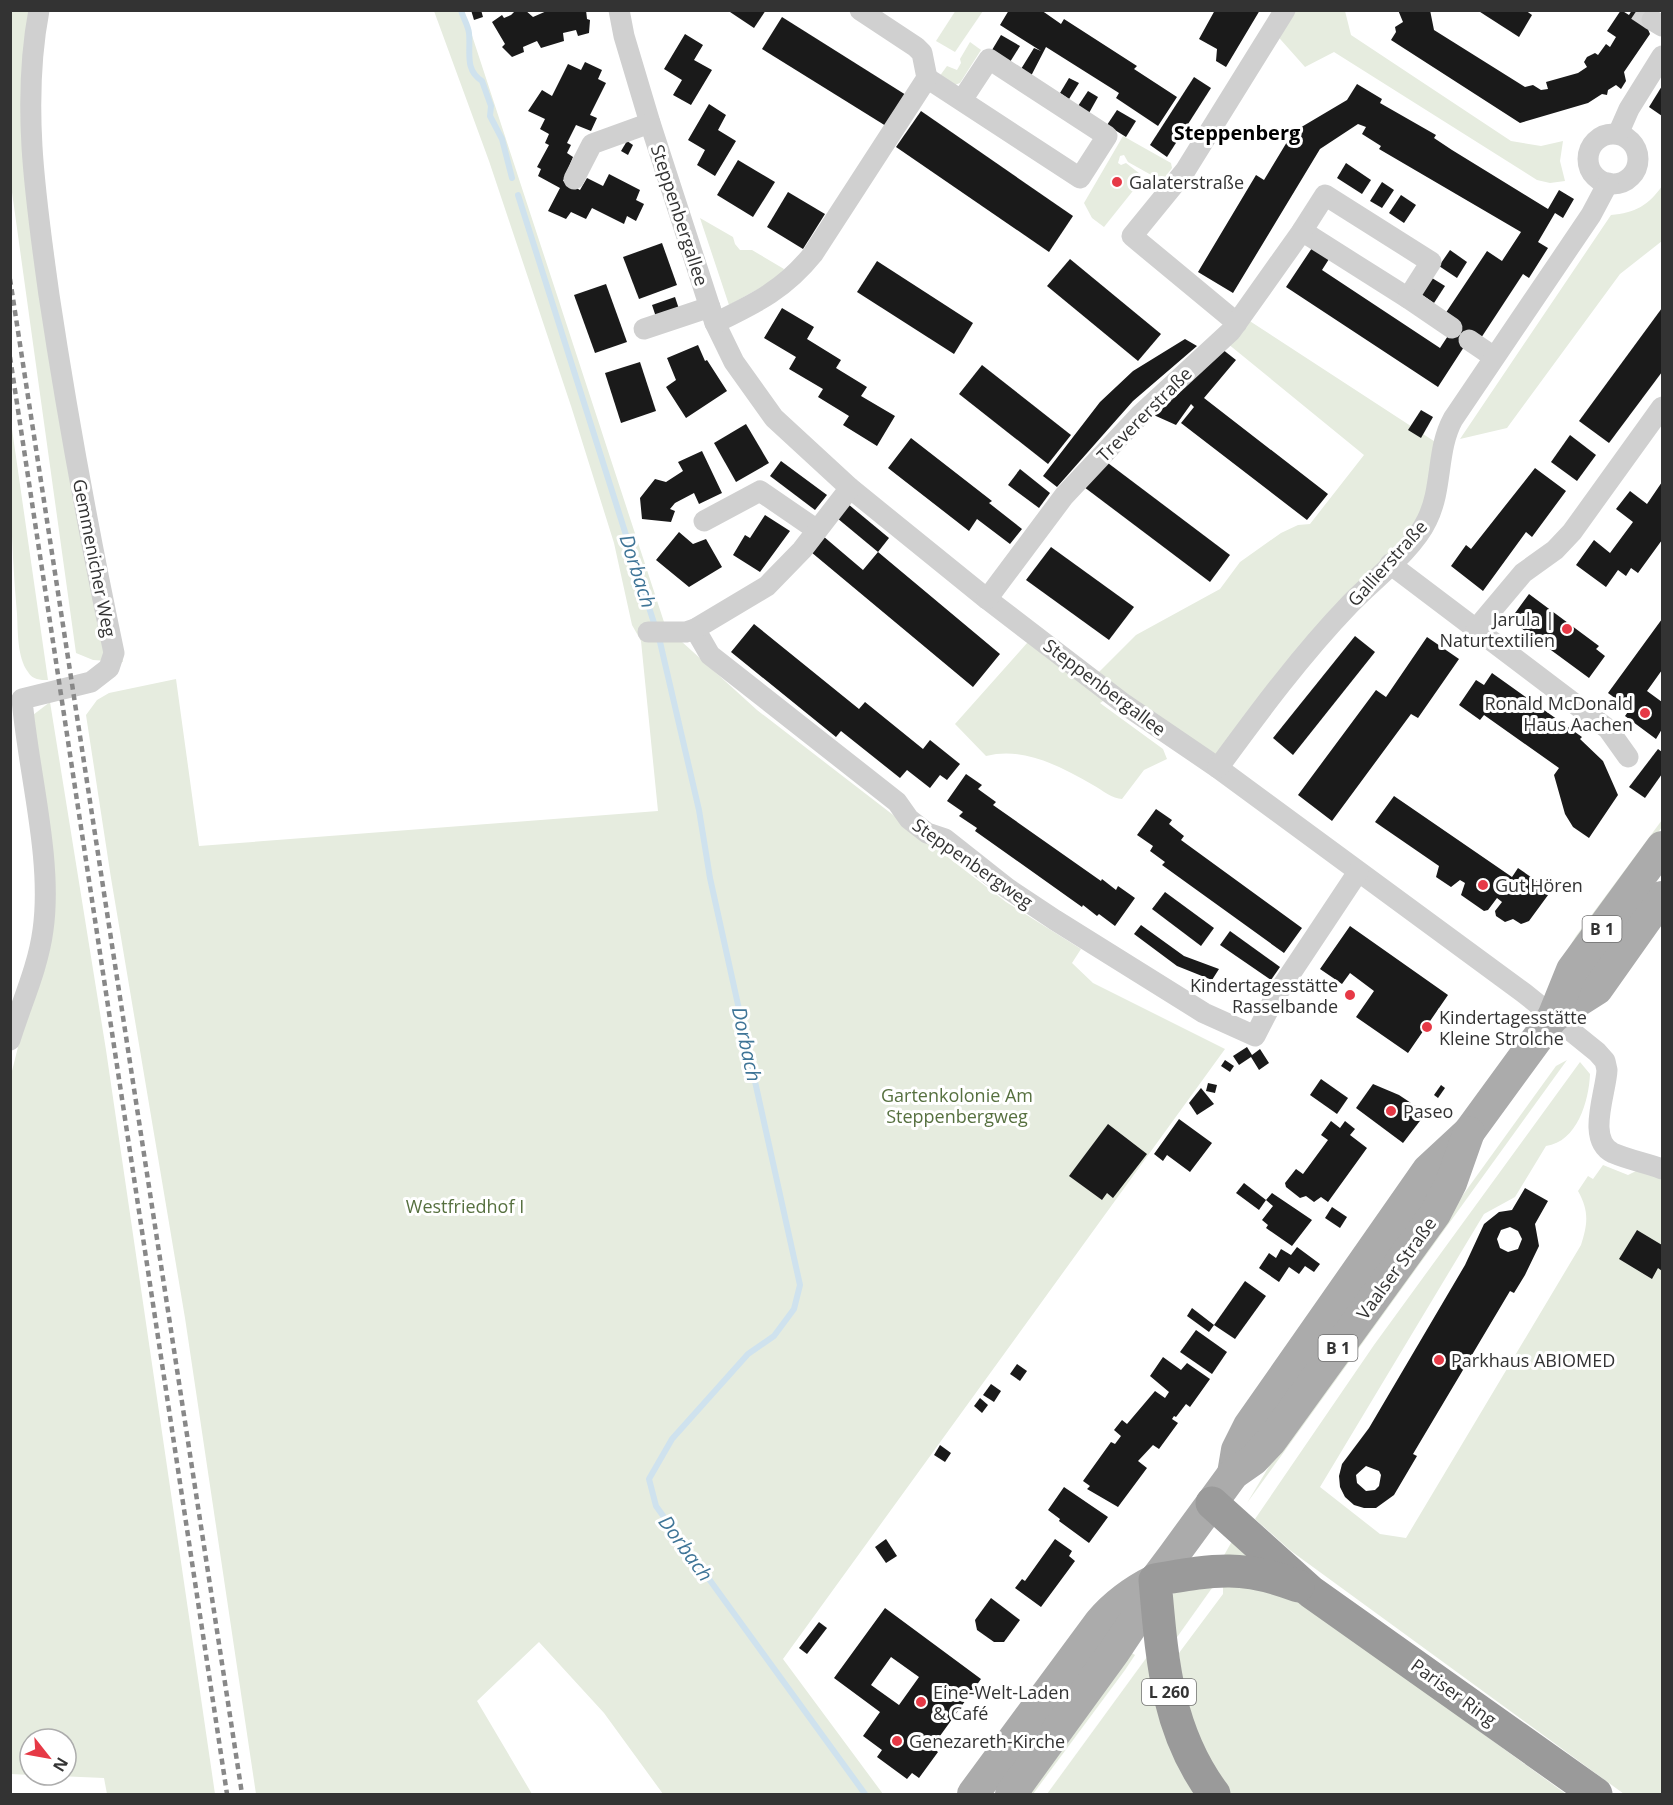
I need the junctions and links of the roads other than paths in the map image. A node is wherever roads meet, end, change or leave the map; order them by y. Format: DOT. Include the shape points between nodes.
graph roads {
  1 [pos="39,10"];
  2 [pos="619,10"];
  3 [pos="860,10"];
  4 [pos="1285,10"];
  5 [pos="1662,56"];
  6 [pos="927,78"];
  7 [pos="962,100"];
  8 [pos="650,123"];
  9 [pos="1618,134"];
  10 [pos="574,179"];
  11 [pos="1608,183"];
  12 [pos="1302,231"];
  13 [pos="1408,298"];
  14 [pos="712,315"];
  15 [pos="1237,323"];
  16 [pos="644,329"];
  17 [pos="1494,357"];
  18 [pos="1662,407"];
  19 [pos="850,488"];
  20 [pos="704,521"];
  21 [pos="817,530"];
  22 [pos="1390,564"];
  23 [pos="987,599"];
  24 [pos="1476,629"];
  25 [pos="685,631"];
  26 [pos="648,632"];
  27 [pos="1628,757"];
  28 [pos="1218,768"];
  29 [pos="1662,847"];
  30 [pos="1358,872"];
  31 [pos="1662,897"];
  32 [pos="1553,1017"];
  33 [pos="10,1040"];
  34 [pos="1662,1169"];
  35 [pos="1212,1503"];
  36 [pos="1155,1580"];
  37 [pos="1311,1592"];
  38 [pos="973,1794"];
  39 [pos="1011,1794"];
  40 [pos="1214,1794"];
  41 [pos="1596,1794"];
  1 -- 33 [label="street, Gemmenicher Weg" via="29,90 44,256 65,406 114,652 109,668 91,682 22,699 42,856 44,919 38,957"];
  2 -- 8 [label="street, Steppenbergallee"];
  3 -- 6 [label="street" via="922,53"];
  4 -- 15 [label="street" via="1185,171 1132,236"];
  5 -- 9 [label="street"];
  6 -- 7 [label="street"];
  6 -- 14 [label="street" via="797,275 761,301"];
  7 -- 7 [label="street" via="1080,178 1107,136 989,59"];
  8 -- 10 [label="street, Steppenbergallee" via="585,141"];
  8 -- 14 [label="street, Steppenbergallee"];
  9 -- 11 [label="street" via="1598,139 1588,156 1593,174"];
  9 -- 11 [label="street" via="1636,147 1637,167 1624,182"];
  11 -- 17 [label="street, Gallierstraße" via="1591,215"];
  12 -- 13 [label="street"];
  12 -- 13 [label="street, Trevererstraße" via="1325,195 1382,231 1431,262"];
  12 -- 15 [label="street, Trevererstraße"];
  13 -- 17 [label="street"];
  14 -- 16 [label="street, Steppenbergallee"];
  14 -- 19 [label="street, Steppenbergallee" via="734,362 774,418"];
  15 -- 23 [label="street, Trevererstraße" via="1140,415 1064,496"];
  17 -- 22 [label="street, Gallierstraße" via="1447,429 1440,479 1427,521"];
  18 -- 24 [label="street" via="1572,532 1523,573"];
  19 -- 21 [label="street"];
  19 -- 23 [label="street, Steppenbergallee"];
  20 -- 21 [label="street" via="760,491"];
  21 -- 25 [label="street" via="767,586"];
  22 -- 24 [label="street"];
  22 -- 28 [label="street, Gallierstraße" via="1308,650"];
  23 -- 28 [label="street, Steppenbergallee" via="1124,704"];
  24 -- 27 [label="street" via="1608,729"];
  25 -- 26 [label="street"];
  25 -- 30 [label="street, Steppenbergweg" via="897,802 909,819 927,833 945,839 1007,888 1110,956 1204,1013 1255,1036 1275,997"];
  28 -- 30 [label="street, Steppenbergallee"];
  29 -- 32 [label="main road, Vaalser Straße / B 1" via="1572,970"];
  30 -- 32 [label="street, Steppenbergallee"];
  31 -- 32 [label="main road, Vaalser Straße / B 1" via="1597,989"];
  32 -- 34 [label="street, Steppenbergallee" via="1605,1061 1606,1086 1598,1125 1604,1145 1612,1152"];
  32 -- 35 [label="main road, Vaalser Straße / B 1" via="1469,1132 1428,1170 1249,1426 1233,1474"];
  35 -- 36 [label="main road, Vaalser Straße / B 1"];
  35 -- 37 [label="highway"];
  36 -- 37 [label="highway" via="1217,1569 1233,1570 1277,1578"];
  36 -- 38 [label="main road, Vaalser Straße / B 1" via="1113,1606"];
  36 -- 39 [label="main road, Vaalser Straße / B 1" via="1114,1652"];
  36 -- 40 [label="highway, L 260" via="1170,1704 1184,1747"];
  37 -- 41 [label="highway, Pariser Ring"];
}
